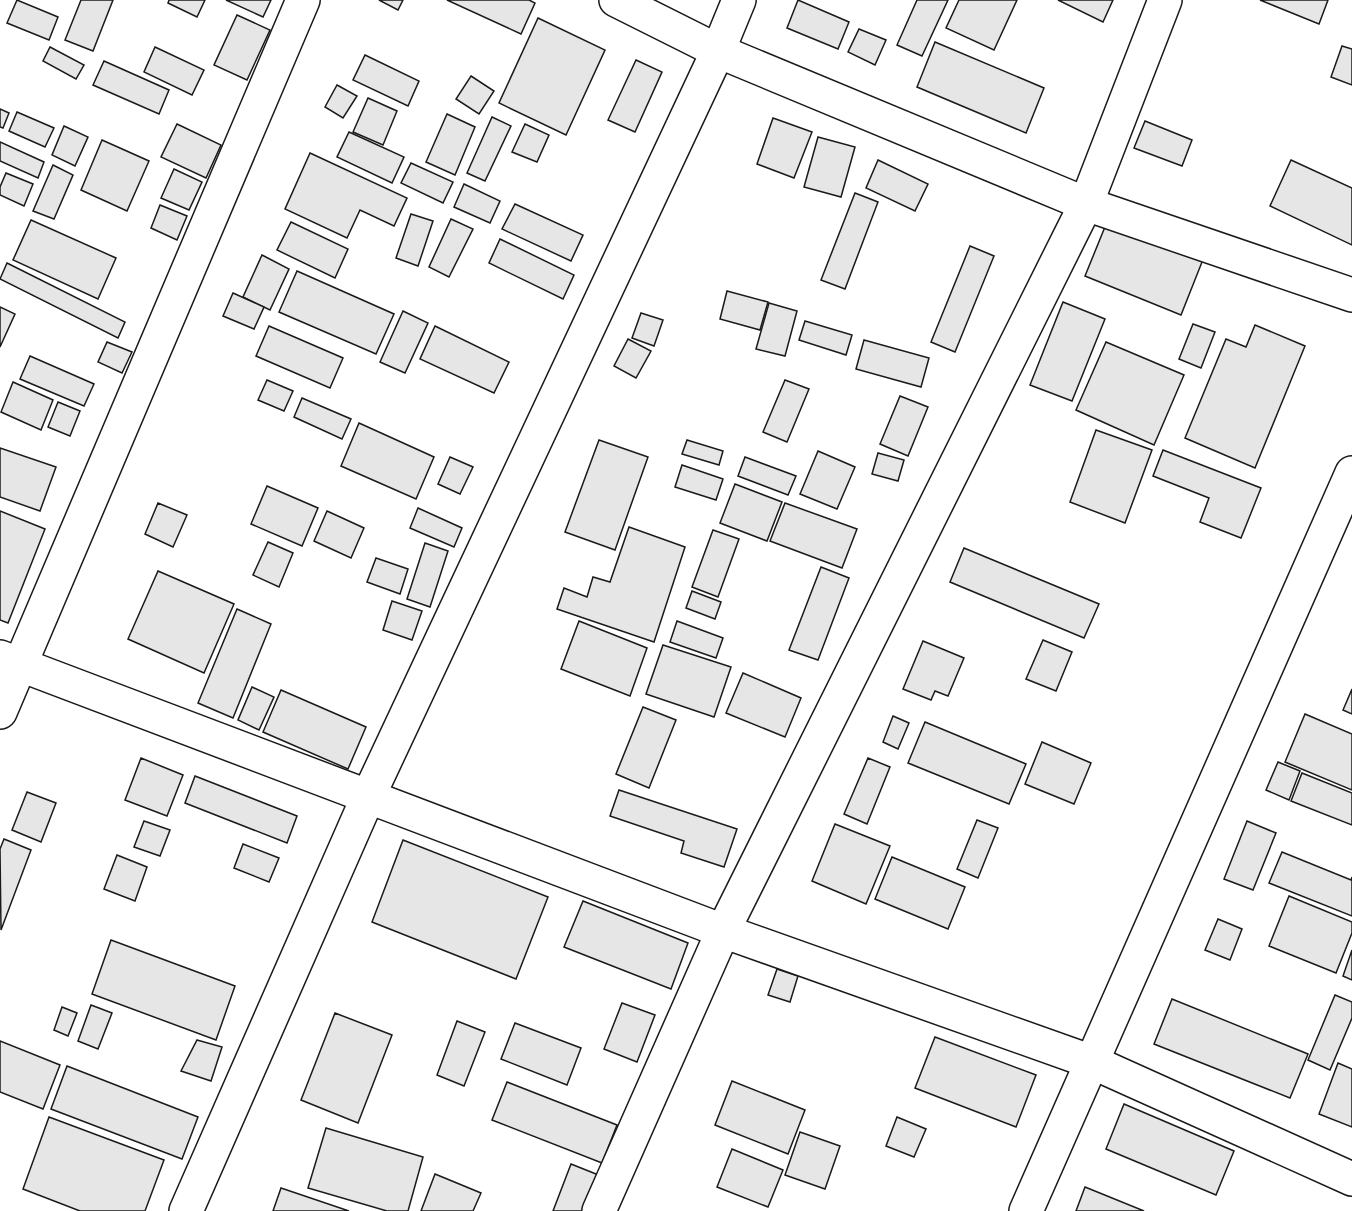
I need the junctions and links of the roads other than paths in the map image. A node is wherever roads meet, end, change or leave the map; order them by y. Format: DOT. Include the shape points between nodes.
graph roads {
  1 [pos="303,0"];
  2 [pos="616,0"];
  3 [pos="739,0"];
  4 [pos="1165,0"];
  5 [pos="718,51"];
  6 [pos="1086,204"];
  7 [pos="1352,295"];
  8 [pos="1352,473"];
  9 [pos="10,661"];
  10 [pos="0,711"];
  11 [pos="368,797"];
  12 [pos="723,931"];
  13 [pos="1092,1062"];
  14 [pos="1352,1179"];
  15 [pos="186,1211"];
  16 [pos="599,1211"];
  17 [pos="1026,1211"];
  1 -- 9 [label="street"];
  2 -- 5 [label="street"];
  3 -- 5 [label="street"];
  4 -- 6 [label="street"];
  5 -- 6 [label="street"];
  5 -- 11 [label="street"];
  6 -- 7 [label="street"];
  6 -- 12 [label="street"];
  8 -- 13 [label="street"];
  9 -- 10 [label="street"];
  9 -- 11 [label="street"];
  11 -- 12 [label="street"];
  11 -- 15 [label="street"];
  12 -- 13 [label="street"];
  12 -- 16 [label="street"];
  13 -- 14 [label="street"];
  13 -- 17 [label="street"];
}
